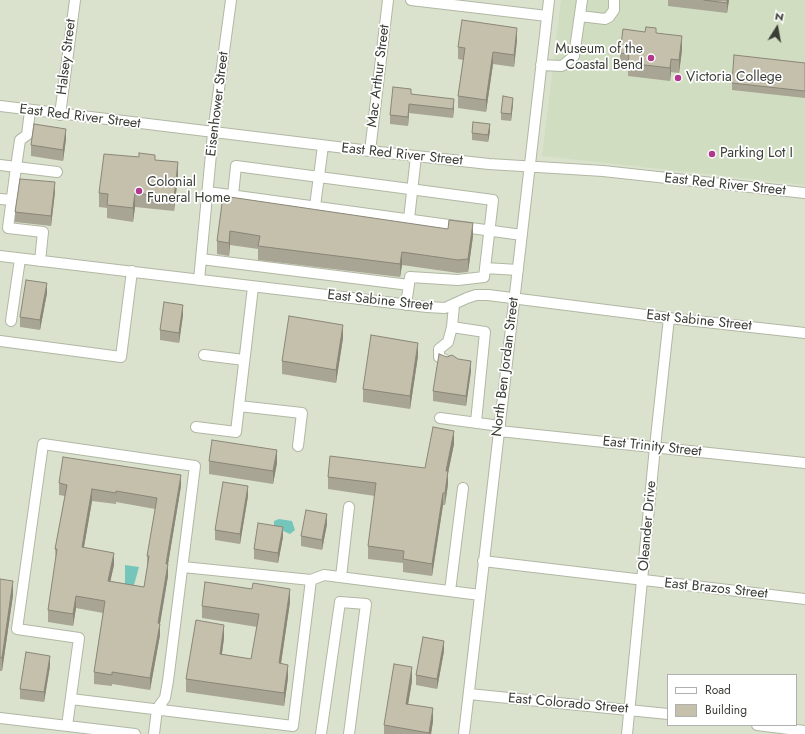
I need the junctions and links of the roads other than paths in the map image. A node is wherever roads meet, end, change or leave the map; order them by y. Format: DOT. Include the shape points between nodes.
graph roads {
  1 [pos="75,0"];
  2 [pos="231,0"];
  3 [pos="388,0"];
  4 [pos="411,0"];
  5 [pos="549,0"];
  6 [pos="582,0"];
  7 [pos="614,0"];
  8 [pos="547,16"];
  9 [pos="580,16"];
  10 [pos="541,65"];
  11 [pos="0,106"];
  12 [pos="30,111"];
  13 [pos="60,115"];
  14 [pos="213,133"];
  15 [pos="323,146"];
  16 [pos="370,151"];
  17 [pos="416,156"];
  18 [pos="0,165"];
  19 [pos="530,166"];
  20 [pos="16,167"];
  21 [pos="57,172"];
  22 [pos="319,177"];
  23 [pos="412,189"];
  24 [pos="208,192"];
  25 [pos="805,193"];
  26 [pos="233,195"];
  27 [pos="0,199"];
  28 [pos="12,200"];
  29 [pos="315,206"];
  30 [pos="409,219"];
  31 [pos="489,230"];
  32 [pos="522,235"];
  33 [pos="0,256"];
  34 [pos="20,259"];
  35 [pos="201,259"];
  36 [pos="40,261"];
  37 [pos="485,268"];
  38 [pos="518,270"];
  39 [pos="132,272"];
  40 [pos="199,280"];
  41 [pos="409,285"];
  42 [pos="253,287"];
  43 [pos="514,300"];
  44 [pos="406,305"];
  45 [pos="454,305"];
  46 [pos="669,318"];
  47 [pos="11,321"];
  48 [pos="452,328"];
  49 [pos="805,333"];
  50 [pos="0,341"];
  51 [pos="204,355"];
  52 [pos="244,360"];
  53 [pos="447,361"];
  54 [pos="239,406"];
  55 [pos="440,418"];
  56 [pos="476,422"];
  57 [pos="196,427"];
  58 [pos="499,428"];
  59 [pos="298,446"];
  60 [pos="655,447"];
  61 [pos="805,463"];
  62 [pos="463,488"];
  63 [pos="349,507"];
  64 [pos="483,561"];
  65 [pos="183,567"];
  66 [pos="341,577"];
  67 [pos="311,580"];
  68 [pos="643,581"];
  69 [pos="450,591"];
  70 [pos="480,595"];
  71 [pos="805,599"];
  72 [pos="469,694"];
  73 [pos="71,699"];
  74 [pos="157,709"];
  75 [pos="629,710"];
  76 [pos="667,714"];
  77 [pos="0,718"];
  78 [pos="67,726"];
  79 [pos="765,726"];
  80 [pos="292,730"];
  81 [pos="805,731"];
  82 [pos="135,734"];
  83 [pos="154,734"];
  84 [pos="321,734"];
  85 [pos="349,734"];
  86 [pos="464,734"];
  87 [pos="627,734"];
  1 -- 13 [label="street, Halsey Street"];
  2 -- 14 [label="street, Eisenhower Street"];
  3 -- 16 [label="street, Mac Arthur Street"];
  4 -- 8 [label="street"];
  5 -- 8 [label="street, North Ben Jordan Street"];
  6 -- 9 [label="street"];
  7 -- 9 [label="street" via="614,10 605,19"];
  8 -- 10 [label="street, North Ben Jordan Street"];
  9 -- 10 [label="street" via="574,56 562,66"];
  10 -- 19 [label="street, North Ben Jordan Street"];
  11 -- 12 [label="street, East Red River Street"];
  12 -- 13 [label="street, East Red River Street"];
  12 -- 20 [label="street" via="28,135 20,140"];
  13 -- 14 [label="street, East Red River Street"];
  14 -- 15 [label="street, East Red River Street"];
  14 -- 24 [label="street, Eisenhower Street"];
  15 -- 16 [label="street, East Red River Street"];
  15 -- 22 [label="street"];
  16 -- 17 [label="street, East Red River Street"];
  17 -- 19 [label="street, East Red River Street"];
  17 -- 23 [label="street"];
  18 -- 20 [label="street"];
  19 -- 25 [label="street, East Red River Street"];
  19 -- 32 [label="street, North Ben Jordan Street"];
  20 -- 21 [label="street"];
  20 -- 28 [label="street"];
  22 -- 23 [label="street"];
  22 -- 26 [label="street" via="236,166"];
  22 -- 29 [label="street"];
  23 -- 30 [label="street"];
  23 -- 31 [label="street" via="493,200"];
  24 -- 26 [label="street"];
  24 -- 35 [label="street, Eisenhower Street"];
  26 -- 29 [label="street"];
  27 -- 28 [label="street"];
  28 -- 36 [label="street" via="8,228 43,232"];
  29 -- 30 [label="street"];
  30 -- 31 [label="street"];
  31 -- 32 [label="street"];
  31 -- 37 [label="street"];
  32 -- 38 [label="street, North Ben Jordan Street"];
  33 -- 34 [label="street, East Sabine Street"];
  34 -- 36 [label="street, East Sabine Street"];
  34 -- 47 [label="street"];
  35 -- 40 [label="street, Eisenhower Street"];
  35 -- 41 [label="street"];
  36 -- 39 [label="street, East Sabine Street"];
  37 -- 38 [label="street"];
  37 -- 41 [label="street" via="484,277 458,280 410,277"];
  38 -- 43 [label="street, North Ben Jordan Street"];
  39 -- 40 [label="street, East Sabine Street"];
  39 -- 50 [label="street" via="121,357"];
  40 -- 42 [label="street, East Sabine Street"];
  41 -- 44 [label="street"];
  42 -- 44 [label="street, East Sabine Street"];
  42 -- 52 [label="street"];
  43 -- 45 [label="street, East Sabine Street" via="476,295"];
  43 -- 46 [label="street, East Sabine Street"];
  43 -- 58 [label="street, North Ben Jordan Street"];
  44 -- 45 [label="street, East Sabine Street" via="445,308"];
  45 -- 48 [label="street"];
  46 -- 49 [label="street, East Sabine Street"];
  46 -- 60 [label="street, Oleander Drive"];
  48 -- 53 [label="street" via="448,342 439,349 439,357"];
  48 -- 56 [label="street" via="485,332 478,365"];
  51 -- 52 [label="street"];
  52 -- 54 [label="street"];
  54 -- 57 [label="street" via="236,432"];
  54 -- 59 [label="street" via="302,413"];
  55 -- 56 [label="street, East Trinity Street"];
  56 -- 58 [label="street, East Trinity Street"];
  58 -- 60 [label="street, East Trinity Street"];
  58 -- 64 [label="street, North Ben Jordan Street"];
  60 -- 61 [label="street, East Trinity Street"];
  60 -- 68 [label="street, Oleander Drive"];
  62 -- 69 [label="street"];
  63 -- 66 [label="street"];
  64 -- 68 [label="street, East Brazos Street"];
  64 -- 70 [label="street, North Ben Jordan Street"];
  65 -- 67 [label="street"];
  65 -- 73 [label="street" via="195,466 43,444 17,629 79,638"];
  65 -- 74 [label="street" via="168,681 164,698"];
  66 -- 67 [label="street" via="324,575"];
  66 -- 69 [label="street"];
  67 -- 80 [label="street"];
  68 -- 71 [label="street, East Brazos Street"];
  68 -- 75 [label="street, Oleander Drive"];
  69 -- 70 [label="street"];
  70 -- 72 [label="street, North Ben Jordan Street"];
  72 -- 75 [label="street, East Colorado Street"];
  72 -- 86 [label="street, North Ben Jordan Street"];
  73 -- 74 [label="street"];
  73 -- 78 [label="street"];
  74 -- 80 [label="street"];
  74 -- 83 [label="street"];
  75 -- 76 [label="street, East Colorado Street"];
  75 -- 87 [label="street, Oleander Drive"];
  77 -- 78 [label="street"];
  78 -- 82 [label="street"];
  79 -- 81 [label="street"];
  84 -- 85 [label="street" via="340,602 366,604"];
}
